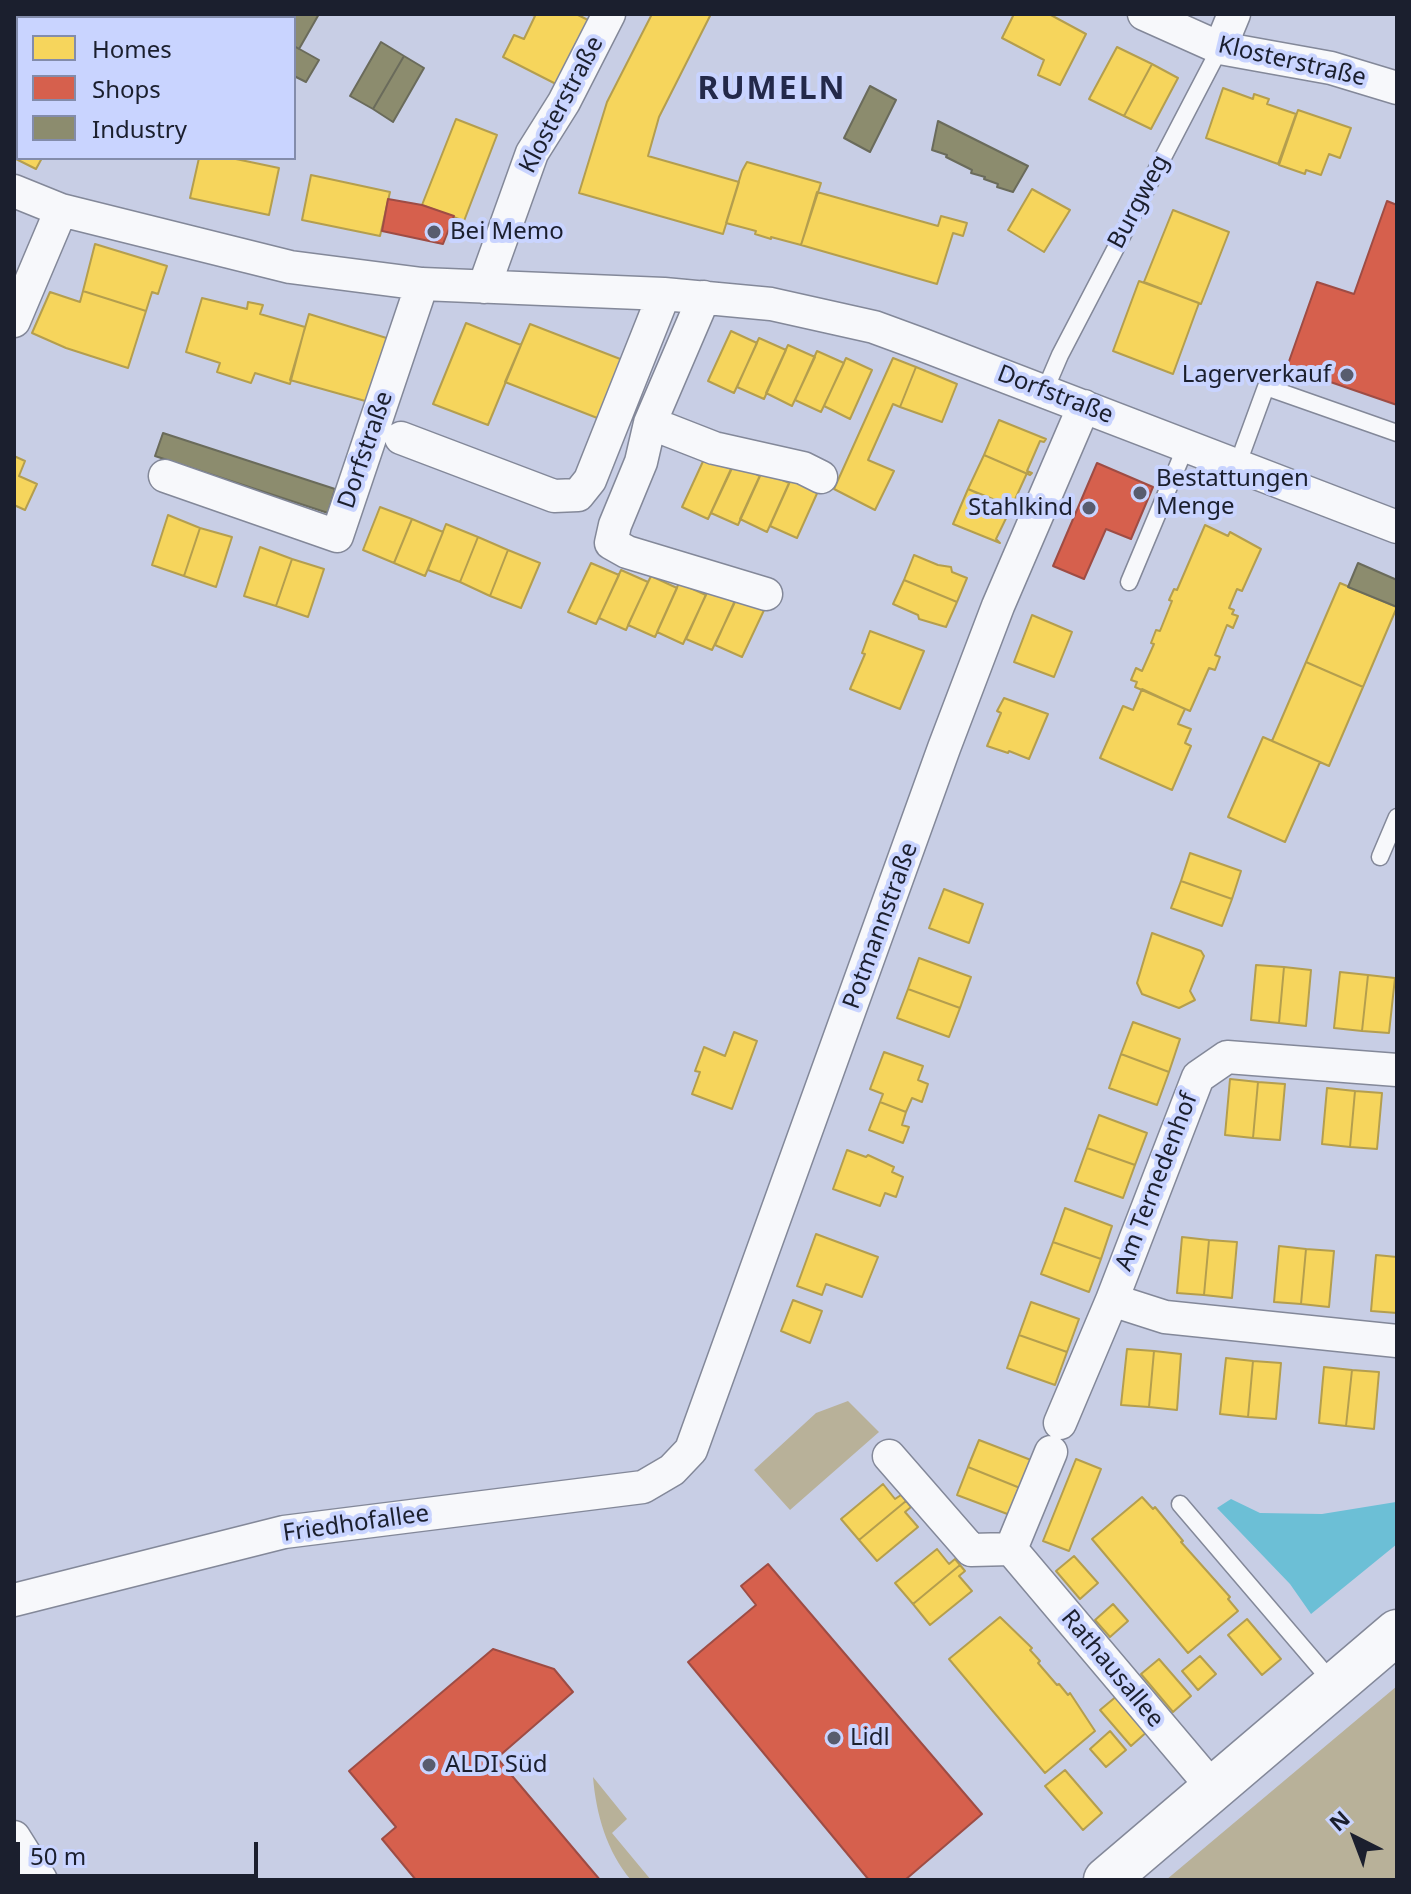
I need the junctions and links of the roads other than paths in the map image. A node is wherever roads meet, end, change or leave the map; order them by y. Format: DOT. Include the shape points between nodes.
graph roads {
  1 [pos="609,14"];
  2 [pos="1144,14"];
  3 [pos="1234,14"];
  4 [pos="1220,48"];
  5 [pos="1397,88"];
  6 [pos="14,191"];
  7 [pos="61,210"];
  8 [pos="422,284"];
  9 [pos="484,287"];
  10 [pos="664,294"];
  11 [pos="704,297"];
  12 [pos="14,321"];
  13 [pos="1045,390"];
  14 [pos="1084,406"];
  15 [pos="650,423"];
  16 [pos="1397,433"];
  17 [pos="401,438"];
  18 [pos="1186,446"];
  19 [pos="1237,466"];
  20 [pos="165,476"];
  21 [pos="821,477"];
  22 [pos="1397,527"];
  23 [pos="1129,582"];
  24 [pos="766,594"];
  25 [pos="1397,817"];
  26 [pos="1380,857"];
  27 [pos="1397,1070"];
  28 [pos="1112,1300"];
  29 [pos="1397,1341"];
  30 [pos="691,1450"];
  31 [pos="889,1456"];
  32 [pos="1180,1504"];
  33 [pos="1011,1549"];
  34 [pos="14,1600"];
  35 [pos="1397,1632"];
  36 [pos="1334,1684"];
  37 [pos="1213,1788"];
  38 [pos="14,1837"];
  39 [pos="41,1880"];
  40 [pos="1106,1880"];
  1 -- 9 [label="street, Klosterstraße" via="532,153"];
  2 -- 4 [label="street, Klosterstraße"];
  3 -- 4 [label="street, Burgweg"];
  4 -- 5 [label="street, Klosterstraße" via="1331,68"];
  4 -- 13 [label="lane, Burgweg"];
  6 -- 7 [label="street, Dorfstraße"];
  7 -- 8 [label="street, Dorfstraße" via="290,267"];
  7 -- 12 [label="street"];
  8 -- 9 [label="street, Dorfstraße"];
  8 -- 20 [label="street, Dorfstraße" via="337,536"];
  9 -- 10 [label="street, Dorfstraße"];
  10 -- 11 [label="street, Dorfstraße"];
  10 -- 17 [label="street, Dorfstraße" via="590,480 578,495 554,496"];
  11 -- 13 [label="street, Dorfstraße" via="771,304 874,327"];
  11 -- 15 [label="street"];
  13 -- 14 [label="street, Dorfstraße"];
  14 -- 18 [label="street, Dorfstraße"];
  14 -- 30 [label="street, Potmannstraße" via="944,748"];
  15 -- 21 [label="street" via="714,448"];
  15 -- 24 [label="street" via="611,543"];
  16 -- 19 [label="lane" via="1266,387"];
  18 -- 19 [label="street, Dorfstraße"];
  18 -- 23 [label="lane"];
  19 -- 22 [label="street, Dorfstraße"];
  25 -- 26 [label="lane"];
  27 -- 28 [label="street, Am Ternedenhof" via="1227,1057 1198,1077"];
  28 -- 29 [label="street, Am Ternedenhof" via="1165,1317"];
  28 -- 33 [label="street, Am Ternedenhof"];
  30 -- 34 [label="street, Friedhofallee" via="672,1470 643,1487 284,1532"];
  31 -- 33 [label="street" via="971,1550"];
  32 -- 36 [label="lane"];
  33 -- 37 [label="street, Rathausallee"];
  35 -- 36 [label="main road"];
  36 -- 37 [label="main road"];
  37 -- 40 [label="main road"];
  38 -- 39 [label="street"];
}
